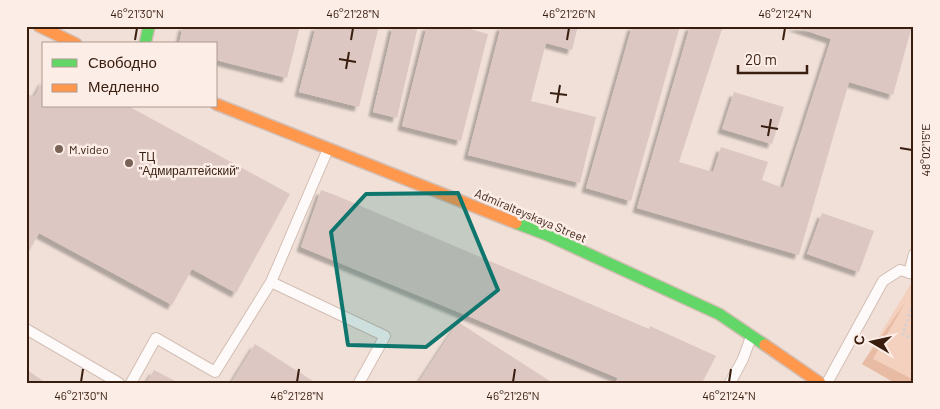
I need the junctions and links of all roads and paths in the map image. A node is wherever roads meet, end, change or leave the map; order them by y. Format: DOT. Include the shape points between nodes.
graph roads {
  1 [pos="39,26"];
  2 [pos="149,26"];
  3 [pos="72,42"];
  4 [pos="145,42"];
  5 [pos="218,105"];
  6 [pos="329,148"];
  7 [pos="914,254"];
  8 [pos="911,273"];
  9 [pos="271,282"];
  10 [pos="914,300"];
  11 [pos="26,329"];
  12 [pos="751,336"];
  13 [pos="914,340"];
  14 [pos="119,383"];
  15 [pos="131,383"];
  16 [pos="359,383"];
  17 [pos="730,383"];
  18 [pos="820,383"];
  19 [pos="827,383"];
  1 -- 3 [label="main road"];
  2 -- 4 [label="main road"];
  5 -- 6 [label="main road, Admiralteyskaya Street"];
  6 -- 9 [label="lane"];
  6 -- 12 [label="main road, Admiralteyskaya Street" via="545,234 719,314"];
  7 -- 8 [label="lane"];
  8 -- 19 [label="lane" via="900,270 883,281"];
  9 -- 15 [label="lane" via="215,372 156,338"];
  9 -- 16 [label="lane" via="385,336"];
  10 -- 13 [label="path" via="903,334"];
  11 -- 14 [label="lane"];
  12 -- 17 [label="lane"];
  12 -- 18 [label="main road, Admiralteyskaya Street"];
}
